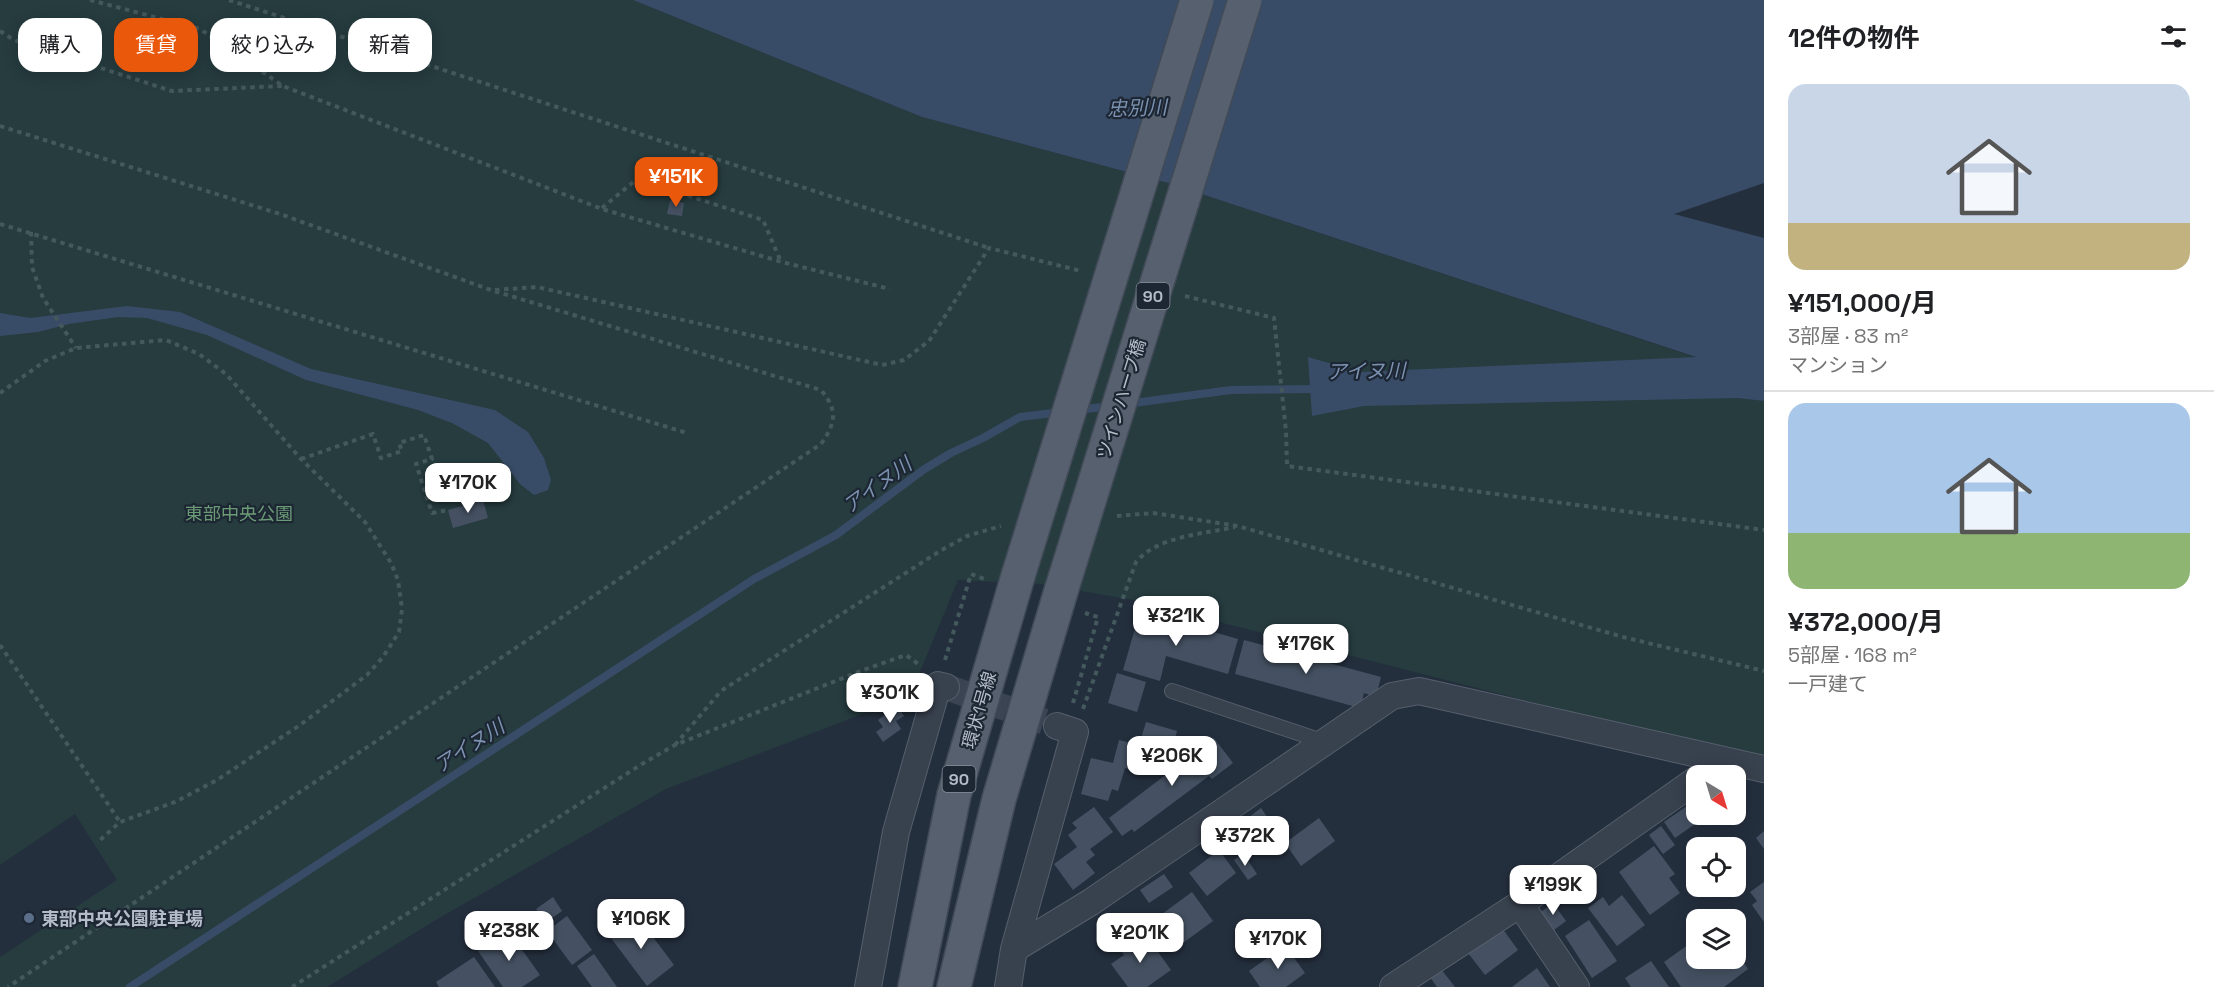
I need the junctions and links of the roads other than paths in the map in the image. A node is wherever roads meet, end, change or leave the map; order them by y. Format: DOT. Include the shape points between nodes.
graph roads {
  1 [pos="1197,0"];
  2 [pos="1245,0"];
  3 [pos="943,680"];
  4 [pos="1172,690"];
  5 [pos="1068,722"];
  6 [pos="1325,742"];
  7 [pos="1725,760"];
  8 [pos="1718,765"];
  9 [pos="1764,769"];
  10 [pos="1686,787"];
  11 [pos="1520,904"];
  12 [pos="1014,948"];
  13 [pos="868,987"];
  14 [pos="915,987"];
  15 [pos="954,987"];
  16 [pos="1008,987"];
  17 [pos="1393,987"];
  18 [pos="1576,987"];
  1 -- 14 [label="main road, 環状1号線 / 90, bridge" via="1004,578"];
  2 -- 15 [label="main road, ツインハープ橋 / 90, bridge" via="1071,601 999,799"];
  3 -- 13 [label="street" via="896,832"];
  4 -- 6 [label="lane"];
  5 -- 12 [label="street"];
  6 -- 7 [label="street" via="1392,696 1419,691"];
  6 -- 12 [label="street" via="1091,902"];
  7 -- 8 [label="street"];
  7 -- 9 [label="street"];
  10 -- 11 [label="street"];
  11 -- 17 [label="street"];
  11 -- 18 [label="street"];
  12 -- 16 [label="street"];
}
